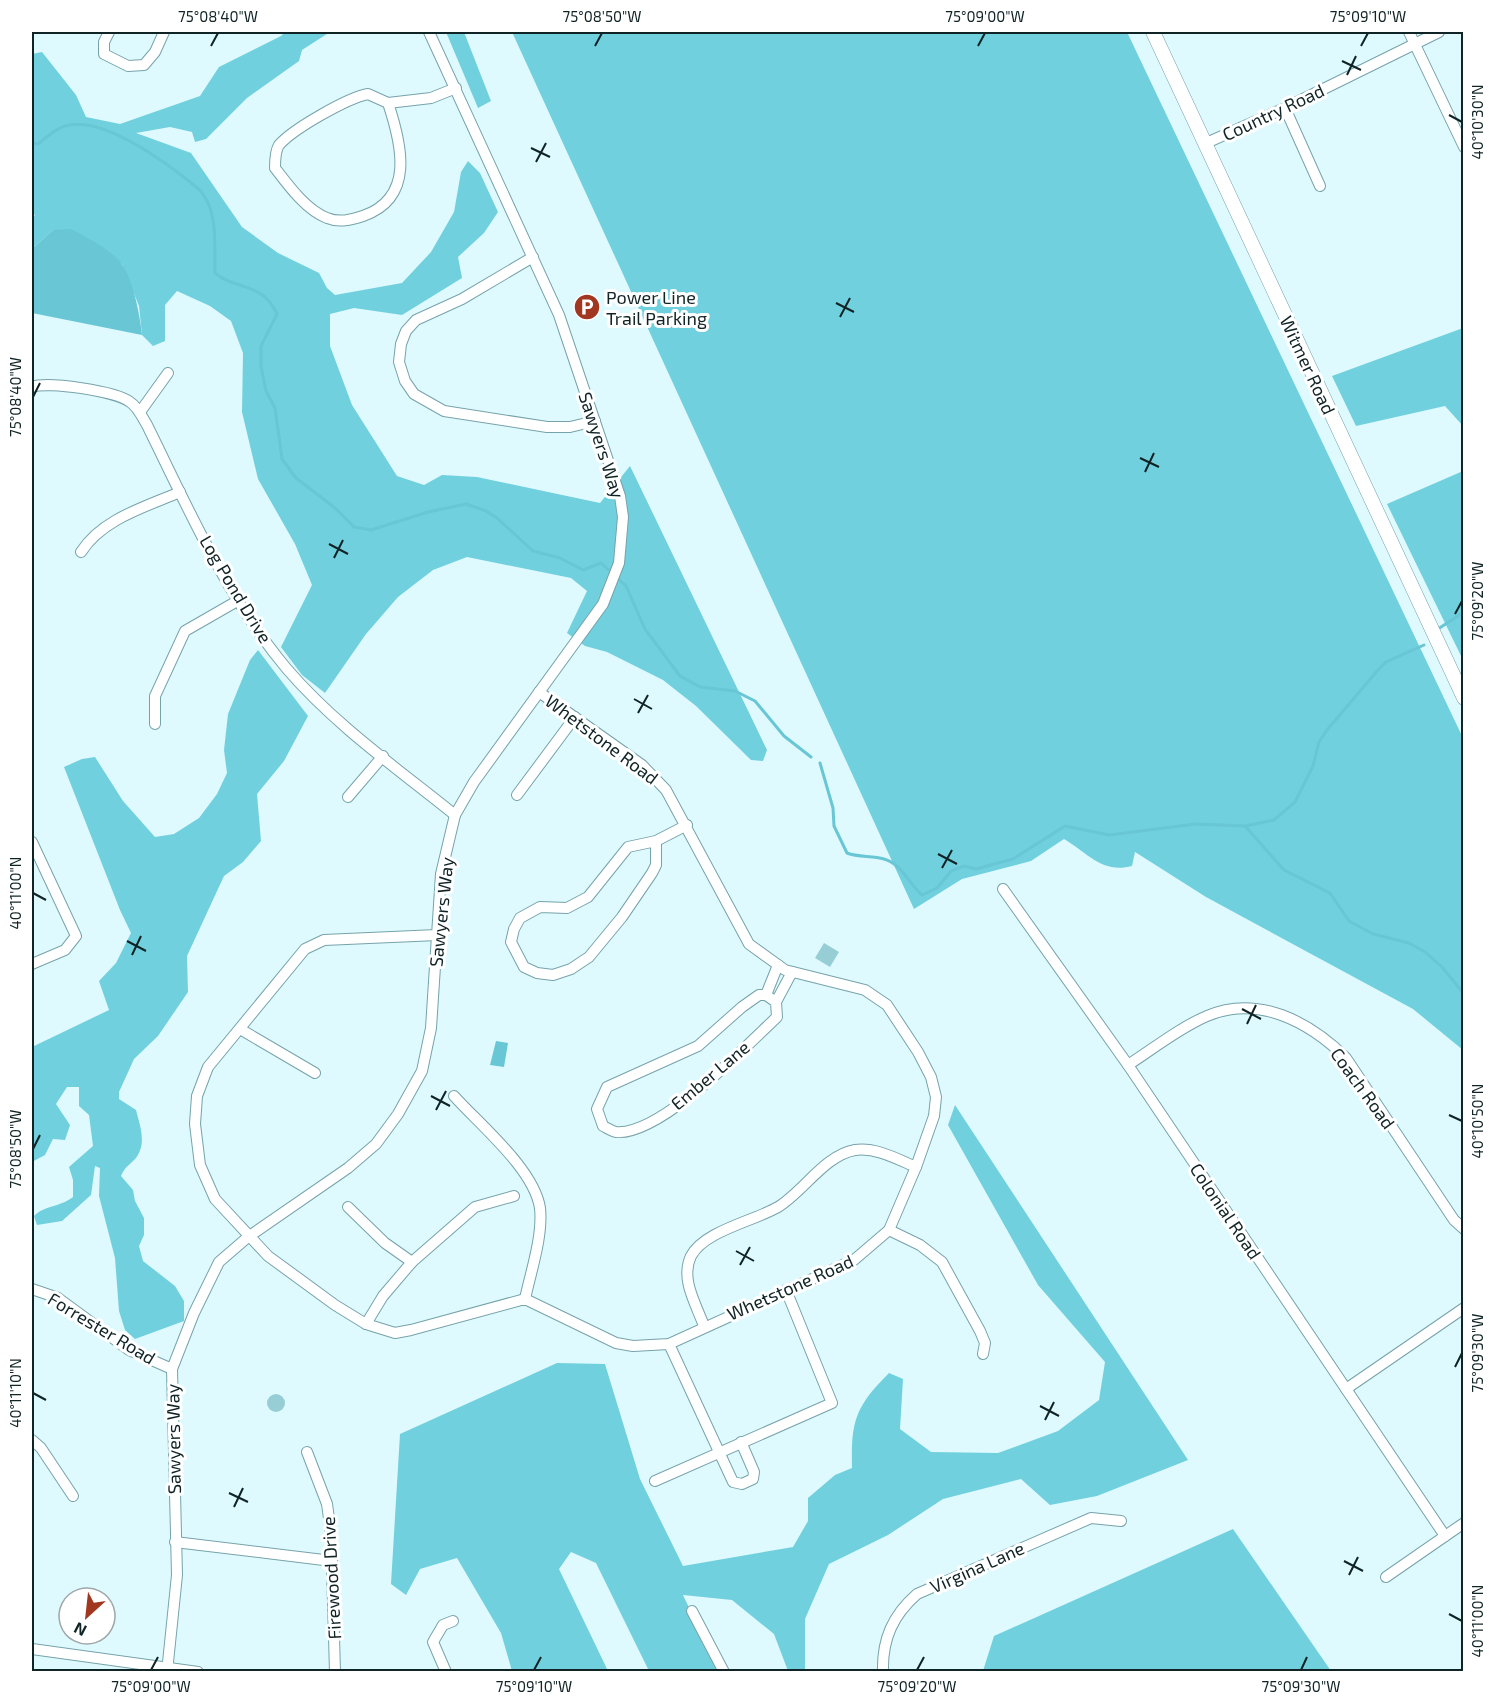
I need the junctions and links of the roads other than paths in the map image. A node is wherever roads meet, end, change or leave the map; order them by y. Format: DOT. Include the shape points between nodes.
graph roads {
  1 [pos="109,32"];
  2 [pos="159,32"];
  3 [pos="163,32"];
  4 [pos="429,32"];
  5 [pos="1153,32"];
  6 [pos="1409,32"];
  7 [pos="1439,32"];
  8 [pos="1415,43"];
  9 [pos="456,88"];
  10 [pos="388,103"];
  11 [pos="1286,108"];
  12 [pos="1204,144"];
  13 [pos="1464,147"];
  14 [pos="1320,186"];
  15 [pos="533,257"];
  16 [pos="168,373"];
  17 [pos="32,387"];
  18 [pos="140,412"];
  19 [pos="595,421"];
  20 [pos="180,492"];
  21 [pos="81,552"];
  22 [pos="239,600"];
  23 [pos="539,692"];
  24 [pos="1464,699"];
  25 [pos="575,717"];
  26 [pos="155,724"];
  27 [pos="383,756"];
  28 [pos="517,795"];
  29 [pos="348,797"];
  30 [pos="455,815"];
  31 [pos="687,825"];
  32 [pos="656,841"];
  33 [pos="32,842"];
  34 [pos="1003,889"];
  35 [pos="437,935"];
  36 [pos="32,964"];
  37 [pos="778,965"];
  38 [pos="792,972"];
  39 [pos="766,994"];
  40 [pos="776,1002"];
  41 [pos="240,1029"];
  42 [pos="1128,1065"];
  43 [pos="315,1073"];
  44 [pos="454,1096"];
  45 [pos="916,1167"];
  46 [pos="514,1196"];
  47 [pos="348,1207"];
  48 [pos="1464,1229"];
  49 [pos="889,1230"];
  50 [pos="248,1236"];
  51 [pos="412,1262"];
  52 [pos="32,1289"];
  53 [pos="786,1290"];
  54 [pos="525,1299"];
  55 [pos="1464,1308"];
  56 [pos="366,1323"];
  57 [pos="704,1326"];
  58 [pos="669,1344"];
  59 [pos="984,1354"];
  60 [pos="172,1369"];
  61 [pos="1346,1389"];
  62 [pos="32,1440"];
  63 [pos="741,1443"];
  64 [pos="307,1452"];
  65 [pos="719,1452"];
  66 [pos="655,1481"];
  67 [pos="73,1496"];
  68 [pos="1121,1521"];
  69 [pos="1464,1523"];
  70 [pos="1445,1536"];
  71 [pos="175,1542"];
  72 [pos="332,1561"];
  73 [pos="1386,1577"];
  74 [pos="692,1611"];
  75 [pos="453,1621"];
  76 [pos="32,1649"];
  77 [pos="167,1670"];
  78 [pos="198,1671"];
  79 [pos="335,1671"];
  80 [pos="446,1671"];
  81 [pos="724,1671"];
  82 [pos="883,1671"];
  1 -- 3 [label="street" via="104,54 128,66 144,65 155,52"];
  2 -- 3 [label="street"];
  4 -- 9 [label="street, Sawyers Way"];
  5 -- 12 [label="street, Witmer Road"];
  6 -- 8 [label="street"];
  7 -- 8 [label="street, Country Road"];
  8 -- 11 [label="street, Country Road"];
  8 -- 13 [label="street"];
  9 -- 10 [label="street" via="430,98"];
  9 -- 15 [label="street, Sawyers Way"];
  10 -- 10 [label="street" via="368,94 322,114 279,146 274,168 317,213 328,219 352,220 382,209 400,177"];
  11 -- 12 [label="street, Country Road"];
  11 -- 14 [label="street"];
  12 -- 24 [label="street, Witmer Road"];
  15 -- 19 [label="street, Sawyers Way" via="559,315"];
  15 -- 19 [label="street" via="462,299 416,320 401,344 399,362 405,381 414,394 444,411 547,426 570,427"];
  16 -- 18 [label="street"];
  17 -- 18 [label="street" via="43,384 109,394 130,402"];
  18 -- 20 [label="street, Log Pond Drive"];
  19 -- 23 [label="street, Sawyers Way" via="620,496 623,517 619,563 603,604"];
  20 -- 21 [label="street" via="104,527"];
  20 -- 22 [label="street, Log Pond Drive"];
  22 -- 26 [label="street" via="185,631 155,696"];
  22 -- 27 [label="street, Log Pond Drive" via="287,669"];
  23 -- 25 [label="street, Whetstone Road"];
  23 -- 30 [label="street, Sawyers Way"];
  25 -- 28 [label="street"];
  25 -- 31 [label="street, Whetstone Road" via="642,765 666,790"];
  27 -- 29 [label="street"];
  27 -- 30 [label="street, Log Pond Drive"];
  30 -- 35 [label="street, Sawyers Way" via="441,874"];
  31 -- 32 [label="street"];
  31 -- 37 [label="street, Whetstone Road" via="749,944"];
  32 -- 32 [label="street" via="628,847 588,897 567,908 540,907 520,918 511,942 524,967 537,974 553,975 590,957 652,873"];
  33 -- 36 [label="street" via="76,936 65,950"];
  34 -- 42 [label="street, Colonial Road"];
  35 -- 41 [label="street" via="324,940 305,950 290,965"];
  35 -- 50 [label="street, Sawyers Way" via="431,1028 422,1071 398,1113 375,1144 348,1168"];
  37 -- 38 [label="street, Whetstone Road"];
  37 -- 39 [label="street"];
  38 -- 40 [label="street, Ember Lane"];
  38 -- 45 [label="street, Whetstone Road" via="877,996 918,1052 936,1096 934,1116"];
  39 -- 40 [label="street"];
  39 -- 40 [label="street, Ember Lane" via="742,1007 698,1046 607,1087 597,1109 603,1126 615,1132 659,1118 777,1017"];
  41 -- 43 [label="street"];
  41 -- 50 [label="street" via="208,1067 197,1096 195,1124 200,1165 215,1199"];
  42 -- 48 [label="street, Coach Road" via="1210,1015 1261,1010 1299,1022 1328,1040 1346,1058 1454,1220"];
  42 -- 61 [label="street, Colonial Road"];
  44 -- 54 [label="street" via="524,1172 537,1194 539,1231"];
  45 -- 49 [label="street, Whetstone Road"];
  45 -- 57 [label="street" via="870,1149 853,1150 829,1164 781,1205 702,1243 691,1257 686,1276"];
  46 -- 51 [label="street" via="475,1207"];
  47 -- 51 [label="street" via="385,1243"];
  49 -- 53 [label="street, Whetstone Road" via="854,1260"];
  49 -- 59 [label="street" via="920,1245 942,1262 980,1331"];
  50 -- 56 [label="street" via="278,1263"];
  50 -- 60 [label="street, Sawyers Way" via="219,1262"];
  51 -- 56 [label="street" via="382,1296"];
  52 -- 60 [label="street, Forrester Road" via="81,1312 129,1350"];
  53 -- 57 [label="street, Whetstone Road"];
  53 -- 63 [label="street" via="831,1403"];
  54 -- 56 [label="street" via="395,1333"];
  54 -- 58 [label="street, Whetstone Road" via="616,1343"];
  55 -- 61 [label="street"];
  57 -- 58 [label="street, Whetstone Road"];
  58 -- 65 [label="street"];
  60 -- 71 [label="street, Sawyers Way"];
  61 -- 70 [label="street, Colonial Road"];
  62 -- 67 [label="street"];
  63 -- 65 [label="street"];
  63 -- 65 [label="street" via="754,1472 753,1479 742,1484 733,1482"];
  64 -- 72 [label="street, Firewood Drive" via="327,1504"];
  65 -- 66 [label="street"];
  68 -- 82 [label="street, Virgina Lane" via="1091,1518 918,1594 900,1610 891,1626"];
  69 -- 70 [label="street"];
  70 -- 73 [label="street"];
  71 -- 72 [label="street"];
  71 -- 77 [label="street, Sawyers Way" via="177,1599"];
  72 -- 79 [label="street, Firewood Drive"];
  74 -- 81 [label="street"];
  75 -- 80 [label="street" via="443,1625 433,1642"];
  76 -- 77 [label="street"];
  77 -- 78 [label="street"];
}
